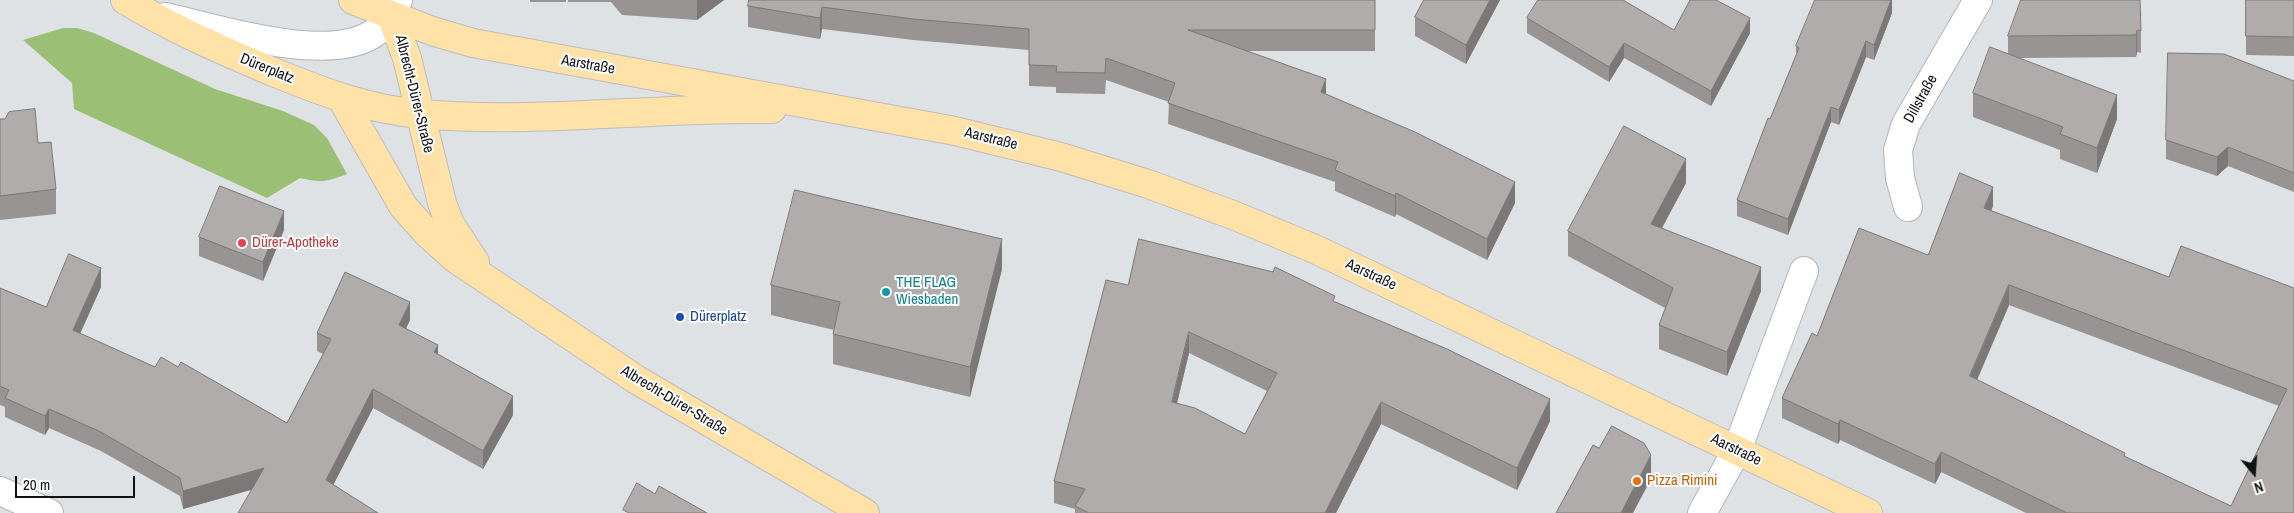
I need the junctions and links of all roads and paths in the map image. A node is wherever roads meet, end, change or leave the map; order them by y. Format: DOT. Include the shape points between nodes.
graph roads {
  1 [pos="353,0"];
  2 [pos="1978,0"];
  3 [pos="136,7"];
  4 [pos="395,8"];
  5 [pos="342,99"];
  6 [pos="848,110"];
  7 [pos="419,114"];
  8 [pos="1908,207"];
  9 [pos="1804,271"];
  10 [pos="488,279"];
  11 [pos="1736,450"];
  12 [pos="0,491"];
  13 [pos="50,513"];
  14 [pos="865,513"];
  15 [pos="1702,513"];
  16 [pos="1868,513"];
  1 -- 4 [label="main road"];
  2 -- 8 [label="street, Dillstraße" via="1906,124 1898,150 1900,178"];
  3 -- 4 [label="street" via="307,46 359,42 383,27"];
  3 -- 5 [label="main road, Dürerplatz" via="225,52"];
  4 -- 6 [label="main road, Aarstraße" via="438,33 480,44"];
  4 -- 7 [label="main road, Albrecht-Dürer-Straße"];
  5 -- 7 [label="main road, Dürerplatz"];
  5 -- 10 [label="main road, Albrecht-Dürer-Straße" via="385,177 415,220 456,259"];
  6 -- 7 [label="main road, Aarstraße" via="501,116"];
  6 -- 11 [label="main road, Aarstraße" via="955,130 1061,157 1233,215 1317,250"];
  7 -- 10 [label="main road, Albrecht-Dürer-Straße" via="450,224"];
  9 -- 11 [label="street"];
  10 -- 14 [label="main road, Albrecht-Dürer-Straße" via="637,380"];
  11 -- 15 [label="street"];
  11 -- 16 [label="main road, Aarstraße"];
  12 -- 13 [label="street"];
}
